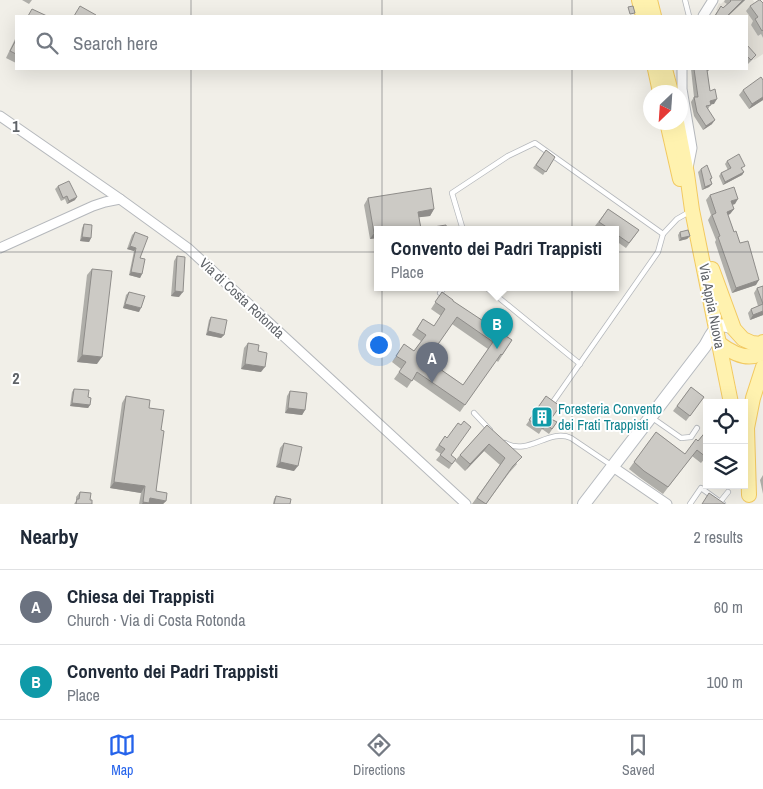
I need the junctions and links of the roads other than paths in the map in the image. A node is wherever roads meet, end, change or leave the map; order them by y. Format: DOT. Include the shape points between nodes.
graph roads {
  1 [pos="640,0"];
  2 [pos="650,0"];
  3 [pos="685,0"];
  4 [pos="713,0"];
  5 [pos="643,15"];
  6 [pos="654,15"];
  7 [pos="689,15"];
  8 [pos="704,15"];
  9 [pos="655,70"];
  10 [pos="665,70"];
  11 [pos="682,70"];
  12 [pos="658,85"];
  13 [pos="669,85"];
  14 [pos="0,116"];
  15 [pos="669,130"];
  16 [pos="679,130"];
  17 [pos="688,174"];
  18 [pos="120,199"];
  19 [pos="692,210"];
  20 [pos="462,226"];
  21 [pos="696,230"];
  22 [pos="664,234"];
  23 [pos="0,248"];
  24 [pos="491,291"];
  25 [pos="716,329"];
  26 [pos="734,329"];
  27 [pos="763,342"];
  28 [pos="720,344"];
  29 [pos="704,346"];
  30 [pos="763,352"];
  31 [pos="580,364"];
  32 [pos="763,367"];
  33 [pos="730,399"];
  34 [pos="744,399"];
  35 [pos="553,402"];
  36 [pos="474,413"];
  37 [pos="650,416"];
  38 [pos="697,428"];
  39 [pos="492,432"];
  40 [pos="502,441"];
  41 [pos="613,467"];
  42 [pos="728,492"];
  43 [pos="750,500"];
  44 [pos="721,503"];
  45 [pos="466,504"];
  46 [pos="584,504"];
  47 [pos="667,504"];
  48 [pos="690,504"];
  1 -- 5 [label="main road"];
  2 -- 6 [label="main road"];
  3 -- 7 [label="lane"];
  4 -- 8 [label="street"];
  9 -- 12 [label="main road"];
  10 -- 13 [label="main road"];
  11 -- 17 [label="street" via="692,148"];
  14 -- 18 [label="street, Via di Costa Rotonda"];
  15 -- 19 [label="main road, Via Appia Nuova" via="680,179"];
  16 -- 17 [label="main road, Via Appia Nuova"];
  17 -- 19 [label="main road, Via Appia Nuova"];
  18 -- 23 [label="street" via="93,206"];
  18 -- 45 [label="street, Via di Costa Rotonda" via="198,257"];
  19 -- 21 [label="main road, Via Appia Nuova"];
  19 -- 22 [label="lane" via="677,219"];
  20 -- 22 [label="lane" via="452,193 508,156 535,143"];
  21 -- 25 [label="main road, Via Appia Nuova"];
  21 -- 26 [label="main road"];
  22 -- 31 [label="lane" via="658,252"];
  24 -- 31 [label="lane"];
  25 -- 26 [label="main road" via="728,325"];
  25 -- 28 [label="main road, Via Appia Nuova"];
  25 -- 29 [label="main road"];
  26 -- 27 [label="main road" via="752,344"];
  28 -- 29 [label="main road"];
  28 -- 30 [label="main road" via="729,351 748,356"];
  28 -- 33 [label="main road, Via Appia Nuova"];
  29 -- 37 [label="main road"];
  31 -- 35 [label="lane"];
  32 -- 34 [label="main road"];
  32 -- 43 [label="main road" via="747,428"];
  36 -- 39 [label="lane"];
  37 -- 38 [label="lane" via="681,438 691,436"];
  37 -- 41 [label="main road"];
  40 -- 41 [label="lane" via="522,447 564,435"];
  41 -- 46 [label="main road"];
  41 -- 47 [label="street"];
  42 -- 44 [label="lane"];
  44 -- 48 [label="lane" via="701,488"];
}
